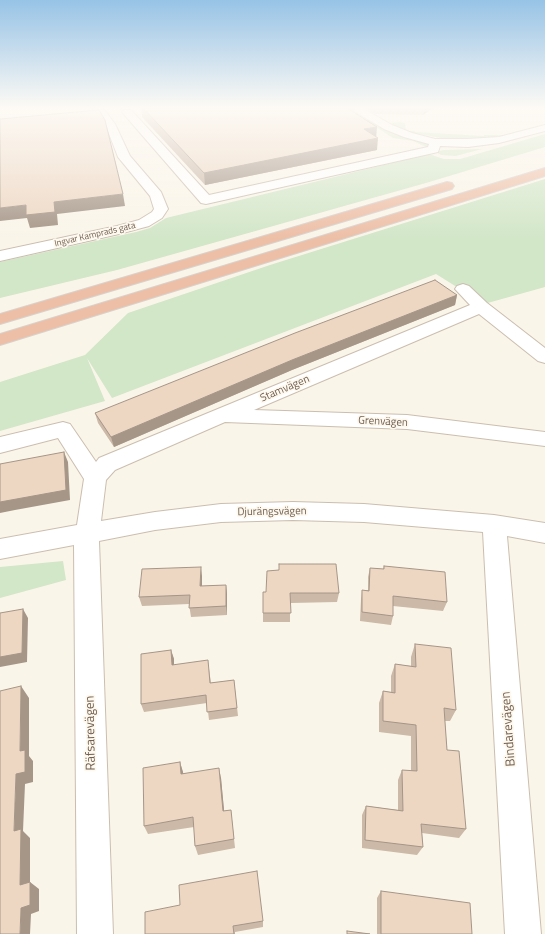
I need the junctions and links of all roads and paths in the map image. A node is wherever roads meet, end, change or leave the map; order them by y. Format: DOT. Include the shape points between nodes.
graph roads {
  1 [pos="122,152"];
  2 [pos="163,152"];
  3 [pos="422,152"];
  4 [pos="545,172"];
  5 [pos="460,182"];
  6 [pos="0,256"];
  7 [pos="463,289"];
  8 [pos="51,304"];
  9 [pos="481,307"];
  10 [pos="0,313"];
  11 [pos="0,319"];
  12 [pos="0,340"];
  13 [pos="545,356"];
  14 [pos="221,416"];
  15 [pos="545,439"];
  16 [pos="0,445"];
  17 [pos="95,478"];
  18 [pos="494,524"];
  19 [pos="89,532"];
  20 [pos="545,533"];
  21 [pos="0,549"];
  22 [pos="95,934"];
  23 [pos="523,934"];
  1 -- 6 [label="street, Ingvar Kamprads gata" via="156,196 161,209 157,215 144,223 119,230"];
  2 -- 3 [label="street" via="206,200"];
  4 -- 12 [label="highway"];
  5 -- 8 [label="highway"];
  7 -- 9 [label="street"];
  8 -- 10 [label="highway"];
  8 -- 11 [label="highway"];
  9 -- 13 [label="street"];
  9 -- 14 [label="street, Stamvägen"];
  14 -- 15 [label="street, Grenvägen" via="407,422"];
  14 -- 17 [label="street, Stamvägen" via="107,464"];
  16 -- 17 [label="street" via="63,429"];
  17 -- 19 [label="street"];
  18 -- 19 [label="street, Djurängsvägen" via="364,513 221,512"];
  18 -- 20 [label="street, Djurängsvägen"];
  18 -- 23 [label="street, Bindarevägen"];
  19 -- 21 [label="street, Djurängsvägen"];
  19 -- 22 [label="street, Räfsarevägen" via="86,548"];
}
